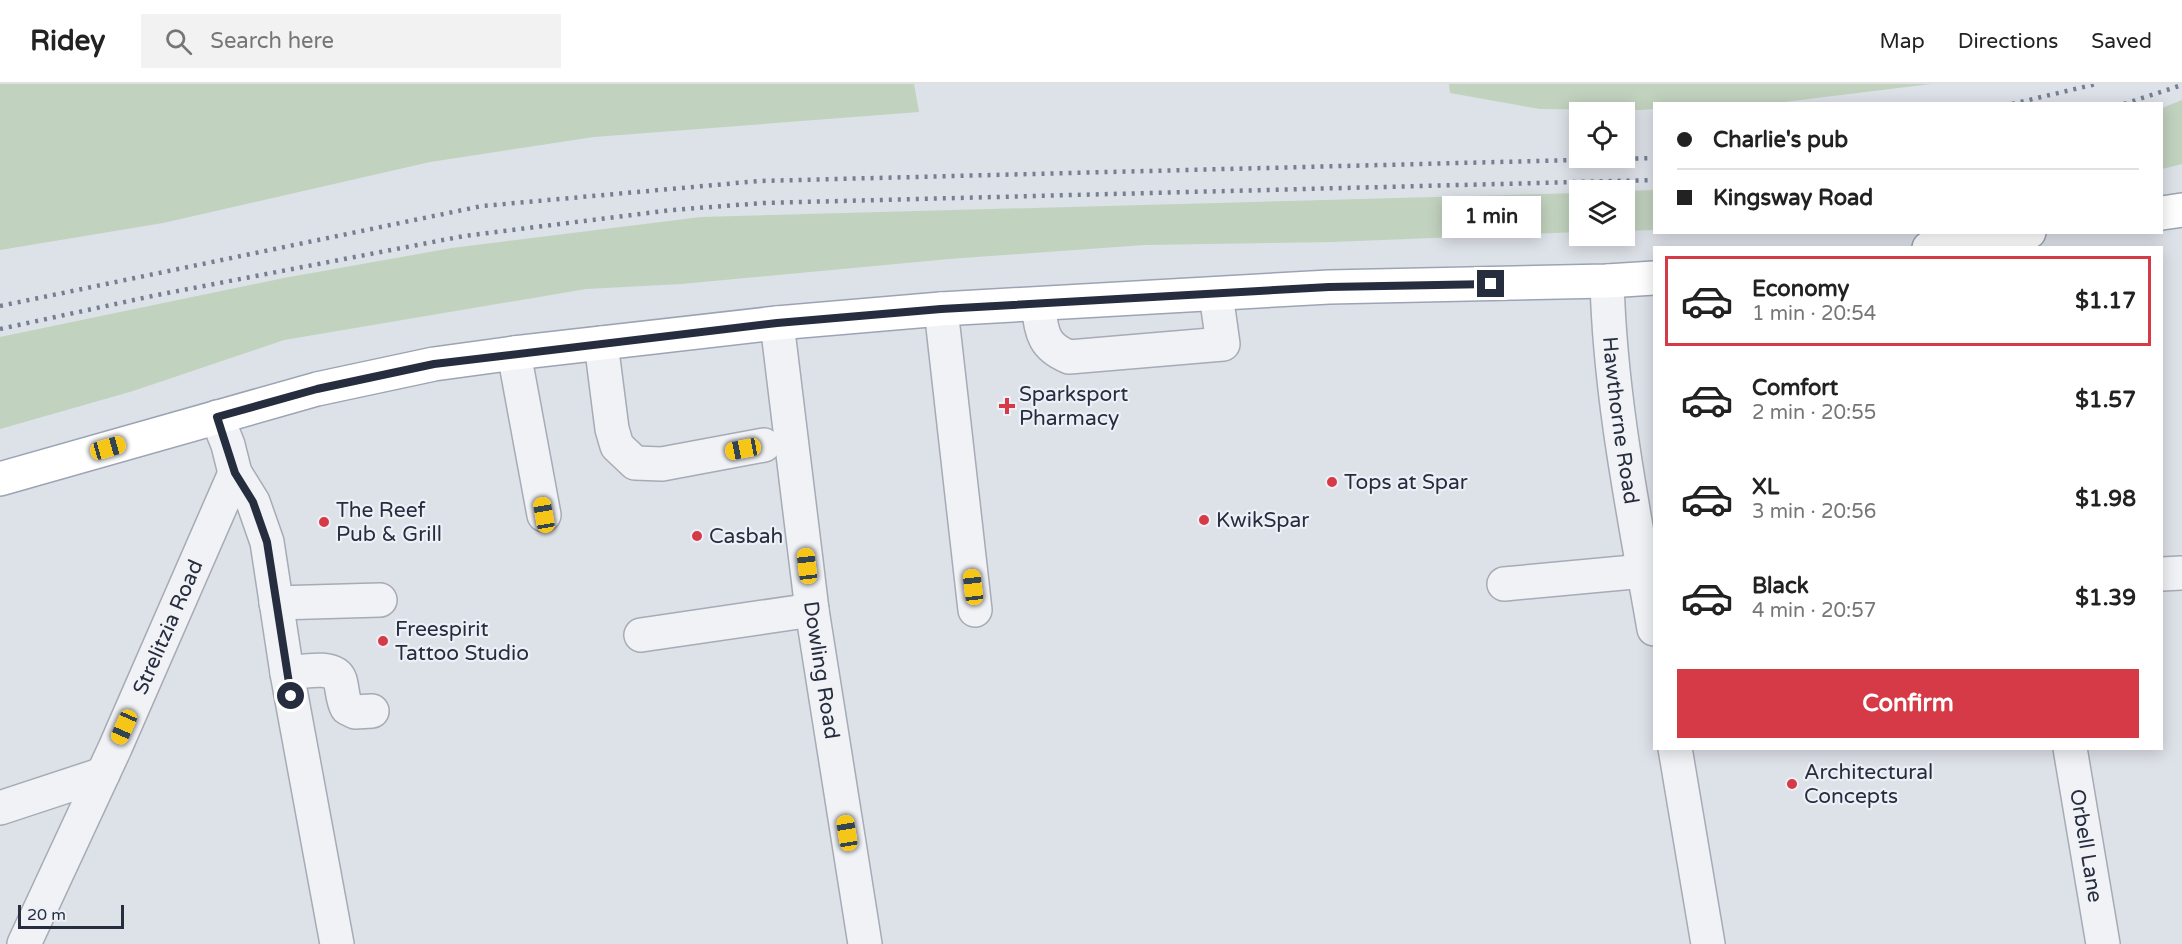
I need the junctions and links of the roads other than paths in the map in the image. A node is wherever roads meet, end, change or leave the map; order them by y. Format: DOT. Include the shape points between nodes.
graph roads {
  1 [pos="2182,210"];
  2 [pos="2163,213"];
  3 [pos="2016,234"];
  4 [pos="1942,246"];
  5 [pos="1653,278"];
  6 [pos="1607,281"];
  7 [pos="1215,294"];
  8 [pos="1038,305"];
  9 [pos="941,309"];
  10 [pos="777,323"];
  11 [pos="601,343"];
  12 [pos="514,352"];
  13 [pos="217,417"];
  14 [pos="764,445"];
  15 [pos="235,473"];
  16 [pos="0,479"];
  17 [pos="1642,484"];
  18 [pos="544,515"];
  19 [pos="1644,571"];
  20 [pos="2182,573"];
  21 [pos="2163,574"];
  22 [pos="1504,584"];
  23 [pos="380,600"];
  24 [pos="276,603"];
  25 [pos="812,610"];
  26 [pos="975,610"];
  27 [pos="1653,623"];
  28 [pos="641,635"];
  29 [pos="287,673"];
  30 [pos="372,711"];
  31 [pos="1675,750"];
  32 [pos="2070,750"];
  33 [pos="103,774"];
  34 [pos="0,808"];
  35 [pos="1700,943"];
  36 [pos="24,944"];
  37 [pos="337,944"];
  38 [pos="865,944"];
  39 [pos="2103,944"];
  1 -- 2 [label="main road"];
  3 -- 4 [label="main road"];
  5 -- 6 [label="main road"];
  6 -- 7 [label="main road" via="1329,287"];
  6 -- 17 [label="street, Hawthorne Road" via="1608,336"];
  7 -- 8 [label="main road"];
  7 -- 8 [label="street" via="1223,344 1070,357 1054,351 1043,335"];
  8 -- 9 [label="main road"];
  9 -- 10 [label="main road"];
  9 -- 26 [label="street"];
  10 -- 11 [label="main road"];
  10 -- 25 [label="street, Dowling Road"];
  11 -- 12 [label="main road"];
  11 -- 14 [label="street" via="612,429 617,446 635,463 662,464"];
  12 -- 13 [label="main road" via="372,377"];
  12 -- 18 [label="street"];
  13 -- 15 [label="street"];
  13 -- 16 [label="main road"];
  15 -- 24 [label="street" via="263,526"];
  15 -- 33 [label="street, Strelitzia Road"];
  17 -- 19 [label="street, Hawthorne Road"];
  19 -- 22 [label="street"];
  19 -- 27 [label="street, Hawthorne Road"];
  20 -- 21 [label="street"];
  23 -- 24 [label="street"];
  24 -- 29 [label="street"];
  25 -- 28 [label="street"];
  25 -- 38 [label="street, Dowling Road"];
  29 -- 30 [label="street" via="333,673 340,681 347,708 355,712"];
  29 -- 37 [label="street"];
  31 -- 35 [label="street"];
  32 -- 39 [label="street, Orbell Lane"];
  33 -- 34 [label="street"];
  33 -- 36 [label="street, Strelitzia Road"];
}
